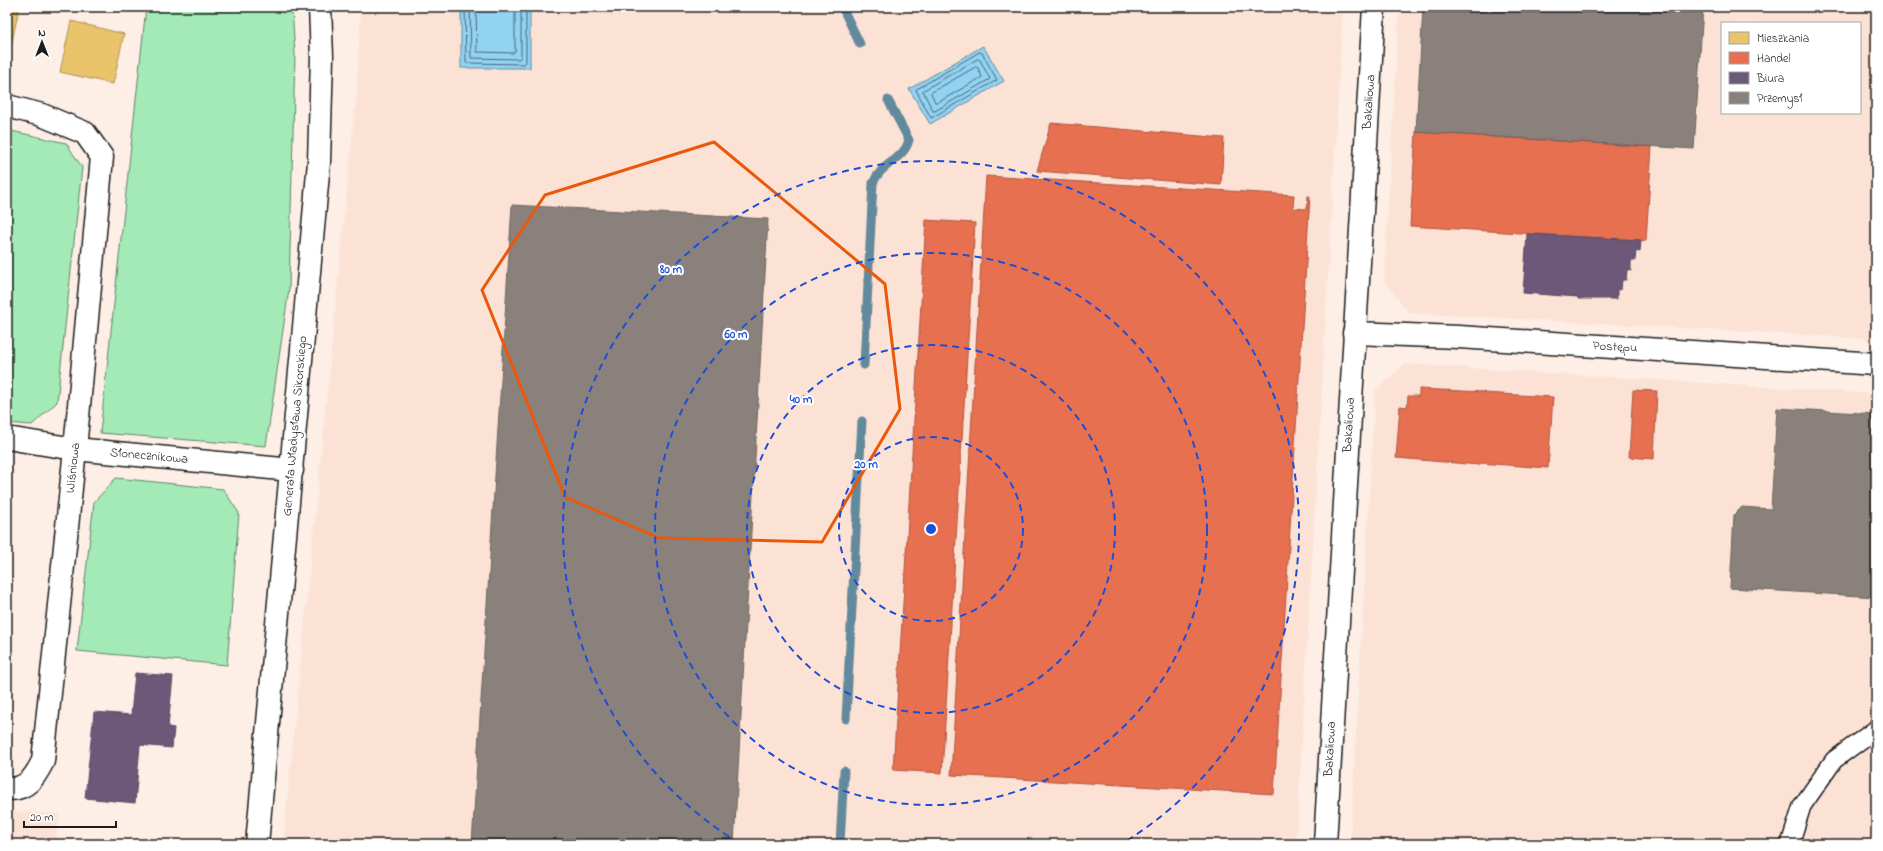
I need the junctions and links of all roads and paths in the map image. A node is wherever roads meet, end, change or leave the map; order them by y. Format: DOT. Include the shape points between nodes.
graph roads {
  1 [pos="320,7"];
  2 [pos="1374,7"];
  3 [pos="7,106"];
  4 [pos="1354,333"];
  5 [pos="1876,364"];
  6 [pos="7,438"];
  7 [pos="75,449"];
  8 [pos="292,470"];
  9 [pos="1876,729"];
  10 [pos="7,789"];
  11 [pos="257,844"];
  12 [pos="1325,844"];
  13 [pos="1790,844"];
  1 -- 8 [label="street, Generała Władysława Sikorskiego" via="322,57 319,162"];
  2 -- 4 [label="street, Bakaliowa"];
  3 -- 7 [label="street, Wiśniowa" via="42,114 85,133 102,157"];
  4 -- 5 [label="street, Postępu" via="1459,337"];
  4 -- 12 [label="street, Bakaliowa"];
  6 -- 7 [label="street, Słonecznikowa"];
  7 -- 8 [label="street, Słonecznikowa"];
  7 -- 10 [label="street, Wiśniowa" via="43,761 35,778 16,790"];
  8 -- 11 [label="street, Generała Władysława Sikorskiego"];
  9 -- 13 [label="lane" via="1834,760 1802,806"];
}
